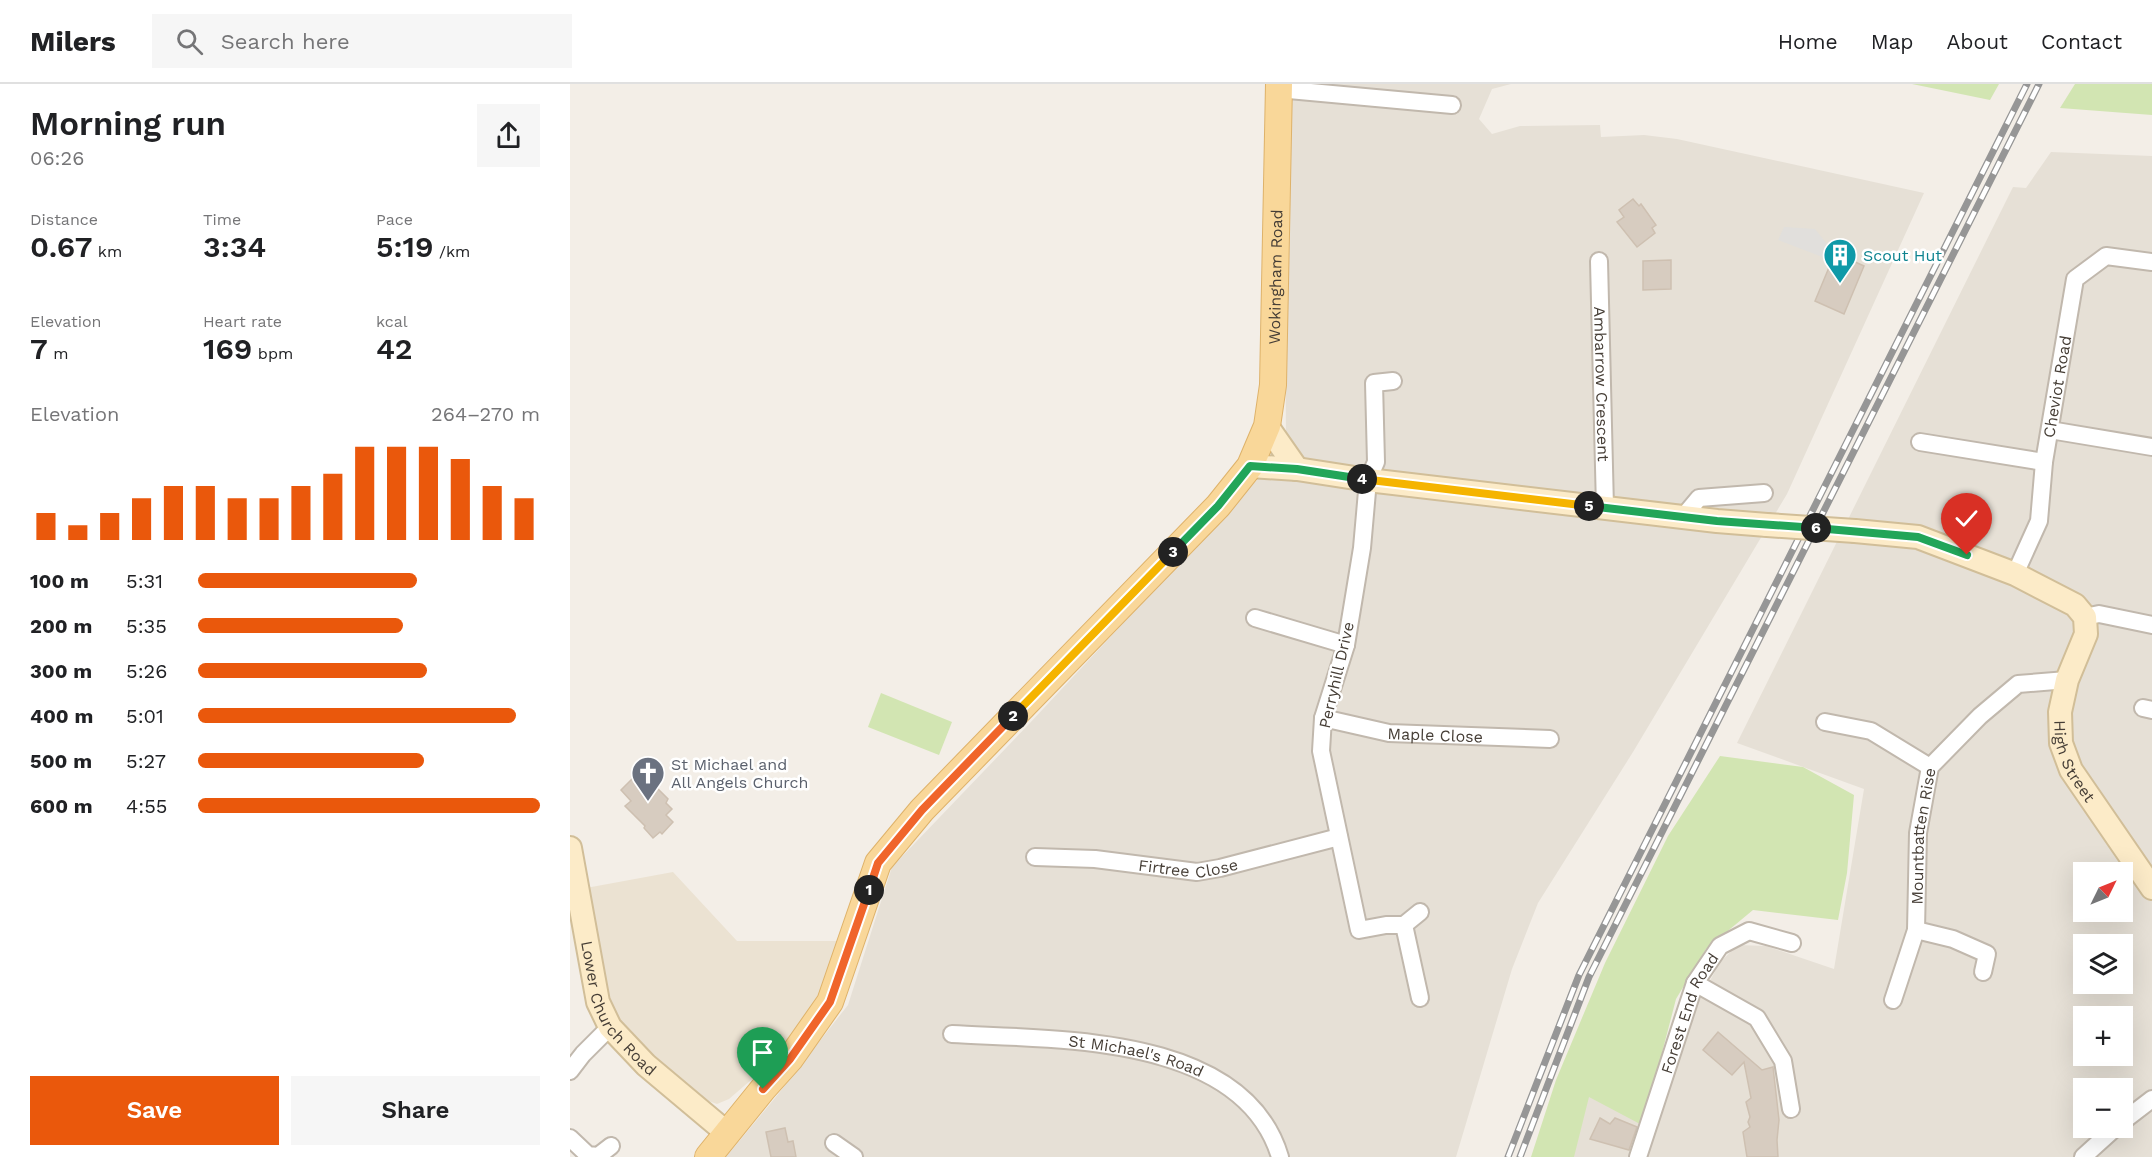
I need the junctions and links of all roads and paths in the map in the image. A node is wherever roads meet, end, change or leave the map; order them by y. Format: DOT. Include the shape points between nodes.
graph roads {
  1 [pos="1278,87"];
  2 [pos="1452,105"];
  3 [pos="1599,261"];
  4 [pos="2152,262"];
  5 [pos="1393,381"];
  6 [pos="1267,426"];
  7 [pos="2050,430"];
  8 [pos="1920,442"];
  9 [pos="2152,447"];
  10 [pos="2044,462"];
  11 [pos="1250,466"];
  12 [pos="1297,469"];
  13 [pos="1368,480"];
  14 [pos="1764,494"];
  15 [pos="1605,508"];
  16 [pos="1683,518"];
  17 [pos="2015,574"];
  18 [pos="2085,617"];
  19 [pos="1255,618"];
  20 [pos="2152,625"];
  21 [pos="1346,645"];
  22 [pos="2067,680"];
  23 [pos="1323,718"];
  24 [pos="1825,722"];
  25 [pos="1550,739"];
  26 [pos="1930,767"];
  27 [pos="1340,837"];
  28 [pos="570,848"];
  29 [pos="1035,857"];
  30 [pos="2152,888"];
  31 [pos="1420,912"];
  32 [pos="1404,925"];
  33 [pos="1916,930"];
  34 [pos="1792,943"];
  35 [pos="1983,972"];
  36 [pos="1695,983"];
  37 [pos="1420,998"];
  38 [pos="1893,1000"];
  39 [pos="610,1027"];
  40 [pos="952,1034"];
  41 [pos="570,1071"];
  42 [pos="2152,1099"];
  43 [pos="1791,1108"];
  44 [pos="2133,1114"];
  45 [pos="727,1133"];
  46 [pos="570,1138"];
  47 [pos="2104,1138"];
  48 [pos="834,1143"];
  49 [pos="611,1146"];
  50 [pos="708,1157"];
  51 [pos="854,1157"];
  52 [pos="1280,1157"];
  53 [pos="1638,1157"];
  54 [pos="2083,1157"];
  1 -- 2 [label="street"];
  1 -- 6 [label="main road, Wokingham Road" via="1273,386"];
  3 -- 15 [label="street, Ambarrow Crescent"];
  4 -- 7 [label="street, Cheviot Road" via="2106,256 2074,279"];
  5 -- 13 [label="street, Perryhill Drive" via="1374,383 1376,462"];
  6 -- 11 [label="main road, Wokingham Road"];
  6 -- 12 [label="street"];
  7 -- 9 [label="street"];
  7 -- 10 [label="street, Cheviot Road"];
  8 -- 10 [label="street"];
  10 -- 17 [label="street, Cheviot Road" via="2038,521"];
  11 -- 12 [label="street"];
  11 -- 45 [label="main road" via="1218,506 922,810 878,863 830,1002 790,1059"];
  12 -- 13 [label="street"];
  13 -- 15 [label="street"];
  13 -- 21 [label="street, Perryhill Drive" via="1362,548"];
  14 -- 16 [label="street" via="1699,498"];
  15 -- 16 [label="street"];
  16 -- 17 [label="street, bridge" via="1918,537"];
  17 -- 18 [label="street" via="2075,605"];
  18 -- 20 [label="street" via="2099,614"];
  18 -- 22 [label="street, High Street" via="2086,634"];
  19 -- 21 [label="street"];
  21 -- 23 [label="street, Perryhill Drive"];
  22 -- 26 [label="street, Mountbatten Rise" via="2018,684"];
  22 -- 30 [label="street, High Street" via="2060,712 2061,743 2071,770"];
  23 -- 25 [label="street, Maple Close" via="1389,733"];
  23 -- 27 [label="street, Perryhill Drive" via="1321,751"];
  24 -- 26 [label="street" via="1871,731"];
  26 -- 33 [label="street, Mountbatten Rise" via="1918,833"];
  27 -- 29 [label="street, Firtree Close" via="1197,872 1095,859"];
  27 -- 32 [label="street, Perryhill Drive" via="1359,930"];
  28 -- 39 [label="street, Lower Church Road" via="598,1002"];
  31 -- 32 [label="street"];
  32 -- 37 [label="street"];
  33 -- 35 [label="street" via="1953,939 1988,954"];
  33 -- 38 [label="street, Mountbatten Rise"];
  34 -- 36 [label="street, Forest End Road" via="1749,931 1720,946"];
  36 -- 43 [label="street" via="1756,1018 1783,1061"];
  36 -- 53 [label="street, Forest End Road"];
  39 -- 41 [label="street"];
  39 -- 45 [label="street, Lower Church Road" via="646,1065"];
  40 -- 52 [label="street, St Michael's Road" via="1078,1041 1174,1061 1213,1077 1254,1110"];
  42 -- 44 [label="street"];
  45 -- 50 [label="main road"];
  46 -- 49 [label="street" via="588,1155 598,1156"];
  47 -- 54 [label="street"];
  48 -- 51 [label="street"];
}
